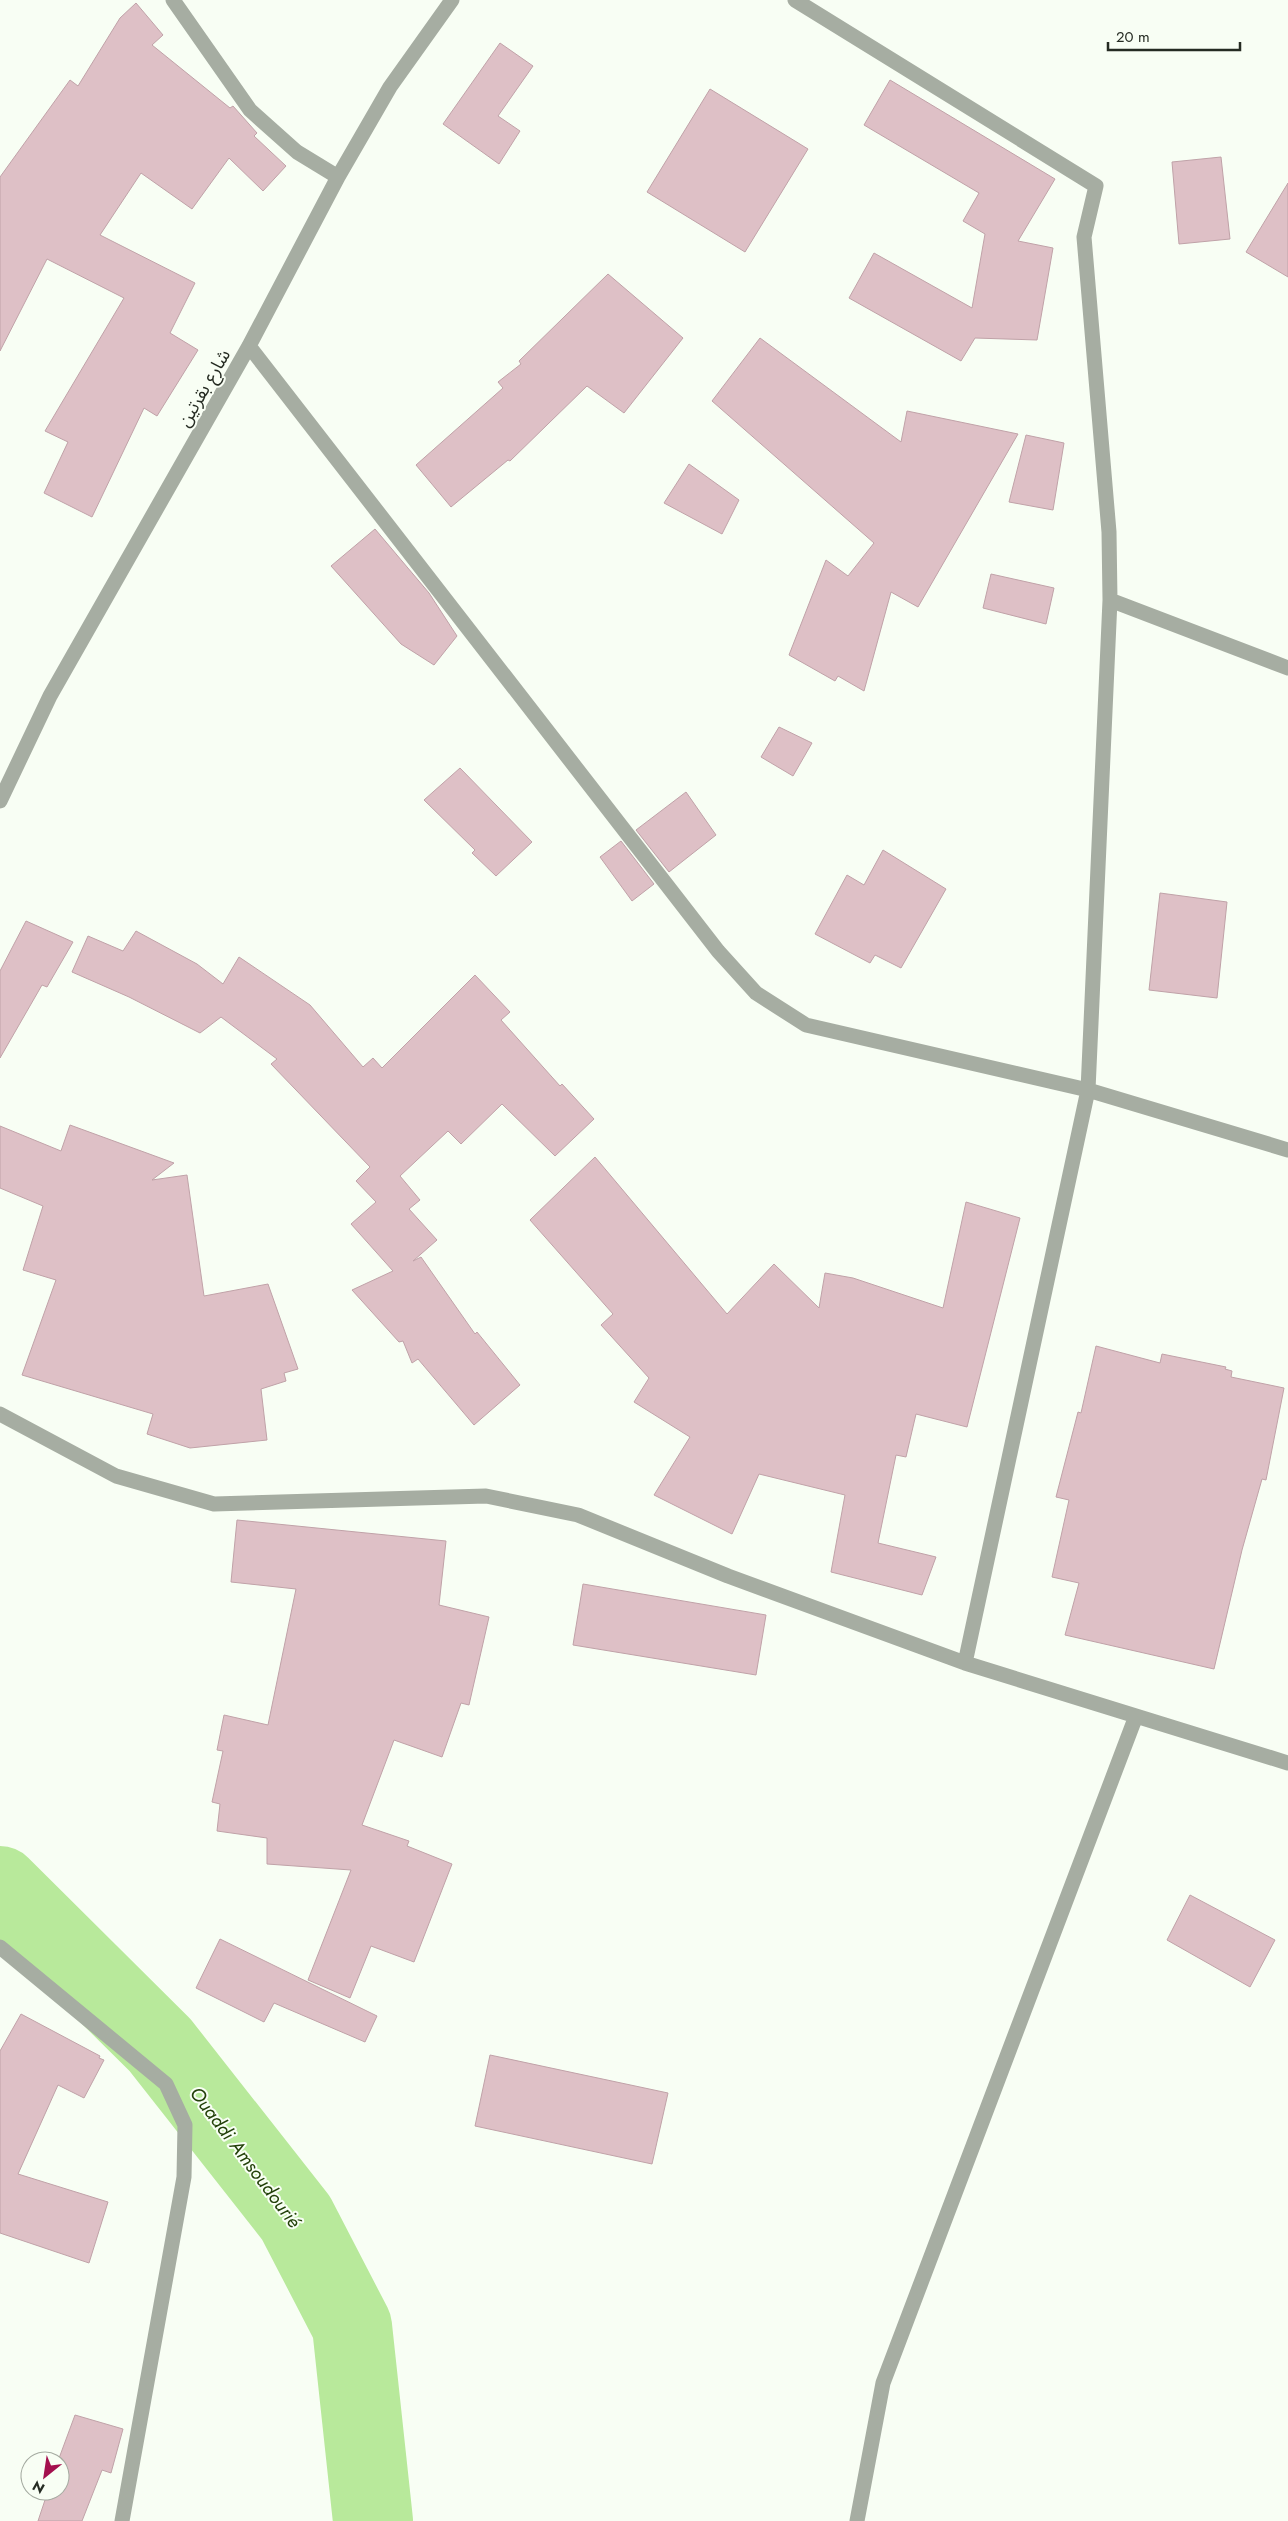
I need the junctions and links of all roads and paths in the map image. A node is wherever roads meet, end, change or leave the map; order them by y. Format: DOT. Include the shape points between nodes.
graph roads {
  1 [pos="174,0"];
  2 [pos="452,0"];
  3 [pos="795,0"];
  4 [pos="338,177"];
  5 [pos="250,346"];
  6 [pos="1110,600"];
  7 [pos="1288,668"];
  8 [pos="0,801"];
  9 [pos="1088,1090"];
  10 [pos="1288,1150"];
  11 [pos="0,1414"];
  12 [pos="965,1663"];
  13 [pos="1136,1716"];
  14 [pos="1288,1763"];
  15 [pos="0,1947"];
  16 [pos="122,2521"];
  17 [pos="857,2521"];
  1 -- 4 [label="street" via="250,110 297,152"];
  2 -- 4 [label="street, شارع بقرتين" via="390,87"];
  3 -- 6 [label="street" via="1096,186 1084,238 1109,532"];
  4 -- 5 [label="street, شارع بقرتين"];
  5 -- 8 [label="street, شارع بقرتين" via="50,696"];
  5 -- 9 [label="street" via="706,935 756,993 806,1025"];
  6 -- 7 [label="street"];
  6 -- 9 [label="street"];
  9 -- 10 [label="street"];
  9 -- 12 [label="street"];
  11 -- 12 [label="street" via="116,1476 214,1504 486,1496 578,1515 728,1576"];
  12 -- 13 [label="street"];
  13 -- 14 [label="street"];
  13 -- 17 [label="street" via="883,2383"];
  15 -- 16 [label="street" via="166,2084 185,2124 184,2176"];
}
